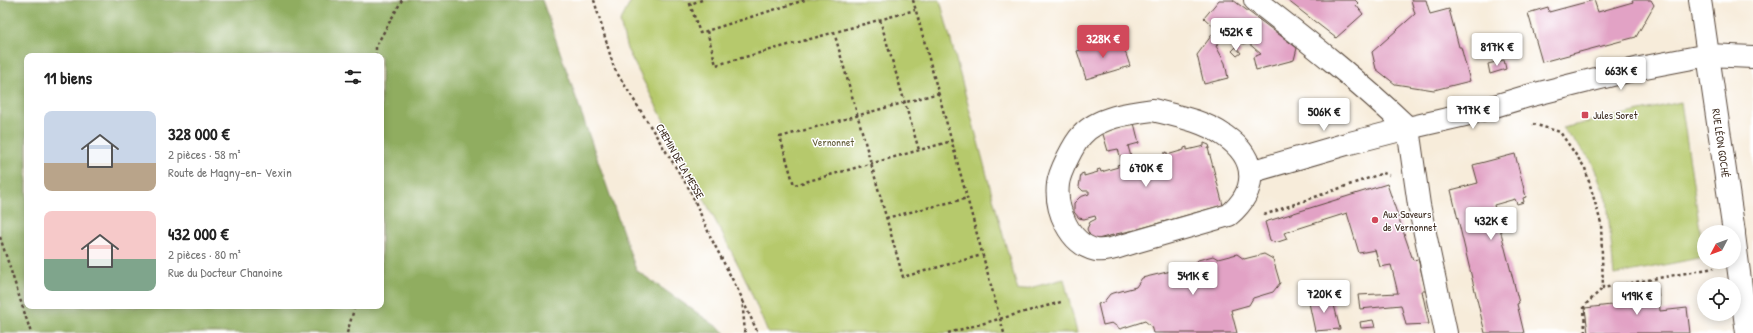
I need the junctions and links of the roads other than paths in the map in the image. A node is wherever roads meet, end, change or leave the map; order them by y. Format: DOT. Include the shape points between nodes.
graph roads {
  1 [pos="1255,0"];
  2 [pos="1700,0"];
  3 [pos="1708,55"];
  4 [pos="1753,57"];
  5 [pos="1408,128"];
  6 [pos="1250,172"];
  7 [pos="1733,225"];
  8 [pos="1739,269"];
  9 [pos="1749,332"];
  10 [pos="1446,333"];
  1 -- 5 [label="street" via="1341,67"];
  2 -- 3 [label="street, RUE LÉON GOCHÉ"];
  3 -- 4 [label="street"];
  3 -- 5 [label="street" via="1627,72"];
  3 -- 7 [label="street, RUE LÉON GOCHÉ"];
  5 -- 6 [label="street"];
  5 -- 10 [label="street" via="1419,205"];
  6 -- 6 [label="street" via="1248,163 1239,149 1226,136 1204,125 1153,110 1129,114 1096,125 1082,135 1069,155 1058,183 1060,209 1067,227 1076,238 1088,247 1105,249 1229,215 1246,195 1252,178"];
  8 -- 9 [label="street, RUE LÉON GOCHÉ"];
}
